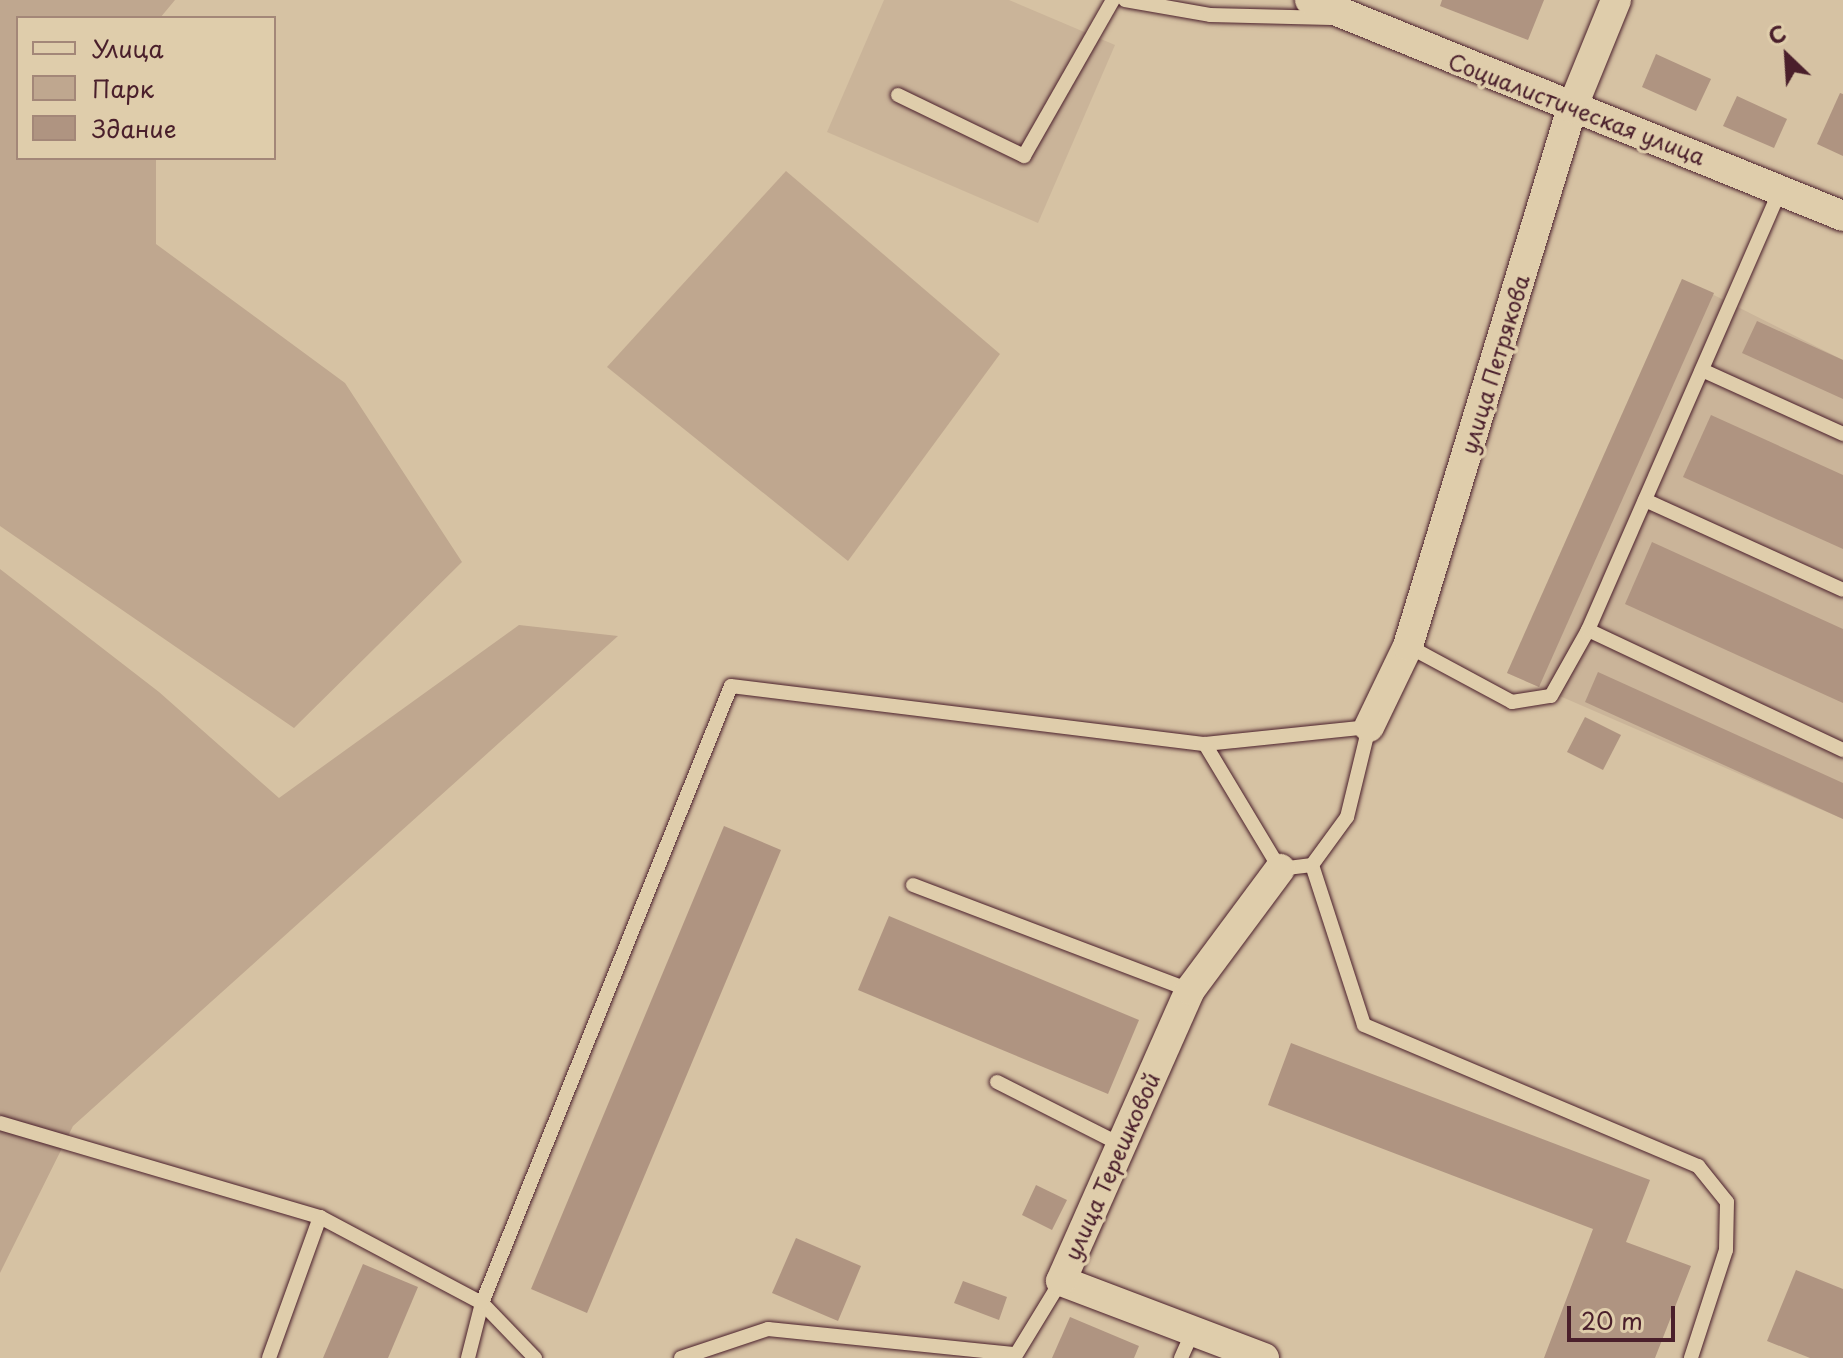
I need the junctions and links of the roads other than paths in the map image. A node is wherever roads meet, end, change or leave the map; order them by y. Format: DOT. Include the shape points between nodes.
graph roads {
  1 [pos="1113,0"];
  2 [pos="1125,0"];
  3 [pos="1310,0"];
  4 [pos="1616,0"];
  5 [pos="1352,19"];
  6 [pos="898,95"];
  7 [pos="1572,108"];
  8 [pos="1781,188"];
  9 [pos="1843,216"];
  10 [pos="1702,370"];
  11 [pos="1843,434"];
  12 [pos="1645,500"];
  13 [pos="1843,590"];
  14 [pos="1588,630"];
  15 [pos="1408,646"];
  16 [pos="1369,727"];
  17 [pos="1205,744"];
  18 [pos="1843,750"];
  19 [pos="1312,865"];
  20 [pos="1280,869"];
  21 [pos="913,885"];
  22 [pos="1190,990"];
  23 [pos="997,1082"];
  24 [pos="0,1123"];
  25 [pos="1120,1144"];
  26 [pos="320,1217"];
  27 [pos="1061,1281"];
  28 [pos="482,1303"];
  29 [pos="1187,1345"];
  30 [pos="1015,1356"];
  31 [pos="269,1358"];
  32 [pos="468,1358"];
  33 [pos="535,1358"];
  34 [pos="681,1358"];
  35 [pos="1264,1358"];
  36 [pos="1691,1358"];
  1 -- 6 [label="lane" via="1024,156"];
  2 -- 5 [label="lane" via="1210,15"];
  3 -- 5 [label="street, Социалистическая улица"];
  4 -- 7 [label="street, улица Петрякова"];
  5 -- 7 [label="street, Социалистическая улица"];
  7 -- 8 [label="street, Социалистическая улица"];
  7 -- 15 [label="street, улица Петрякова"];
  8 -- 9 [label="street, Социалистическая улица"];
  8 -- 10 [label="lane"];
  10 -- 11 [label="lane"];
  10 -- 12 [label="lane"];
  12 -- 13 [label="lane"];
  12 -- 14 [label="lane"];
  14 -- 15 [label="lane" via="1551,696 1512,702"];
  14 -- 18 [label="lane"];
  15 -- 16 [label="street, улица Петрякова"];
  16 -- 17 [label="lane"];
  16 -- 19 [label="lane" via="1347,817"];
  17 -- 20 [label="lane"];
  17 -- 28 [label="lane" via="731,686"];
  19 -- 20 [label="lane"];
  19 -- 36 [label="lane" via="1364,1025 1698,1166 1727,1202 1726,1250"];
  20 -- 22 [label="street, улица Терешковой"];
  21 -- 22 [label="lane"];
  22 -- 25 [label="street, улица Терешковой"];
  23 -- 25 [label="lane"];
  24 -- 26 [label="lane"];
  25 -- 27 [label="street, улица Терешковой"];
  26 -- 28 [label="lane"];
  26 -- 31 [label="lane"];
  27 -- 29 [label="street, улица Терешковой"];
  27 -- 30 [label="lane"];
  28 -- 32 [label="lane"];
  28 -- 33 [label="lane"];
  29 -- 35 [label="street, улица Терешковой"];
  30 -- 34 [label="lane" via="768,1329"];
}
